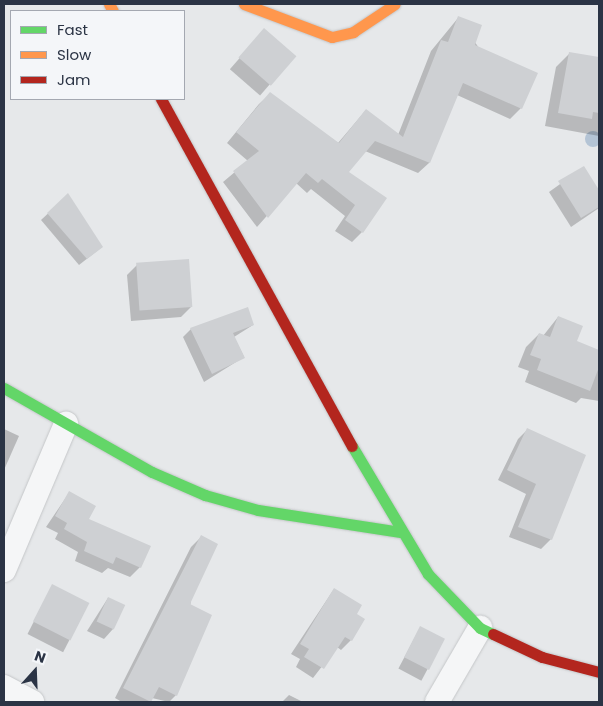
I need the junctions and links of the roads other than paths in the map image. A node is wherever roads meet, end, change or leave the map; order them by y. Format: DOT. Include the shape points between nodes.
graph roads {
  1 [pos="244,4"];
  2 [pos="395,4"];
  3 [pos="162,100"];
  4 [pos="4,388"];
  5 [pos="66,424"];
  6 [pos="400,532"];
  7 [pos="4,570"];
  8 [pos="480,628"];
  9 [pos="599,672"];
  10 [pos="4,687"];
  11 [pos="32,702"];
  12 [pos="437,702"];
  1 -- 2 [label="street" via="332,37 353,32"];
  3 -- 6 [label="street"];
  4 -- 5 [label="street"];
  5 -- 6 [label="street" via="152,472 205,495 258,510"];
  5 -- 7 [label="street"];
  6 -- 8 [label="street" via="428,574"];
  8 -- 9 [label="street" via="542,657"];
  8 -- 12 [label="street"];
  10 -- 11 [label="street"];
}
